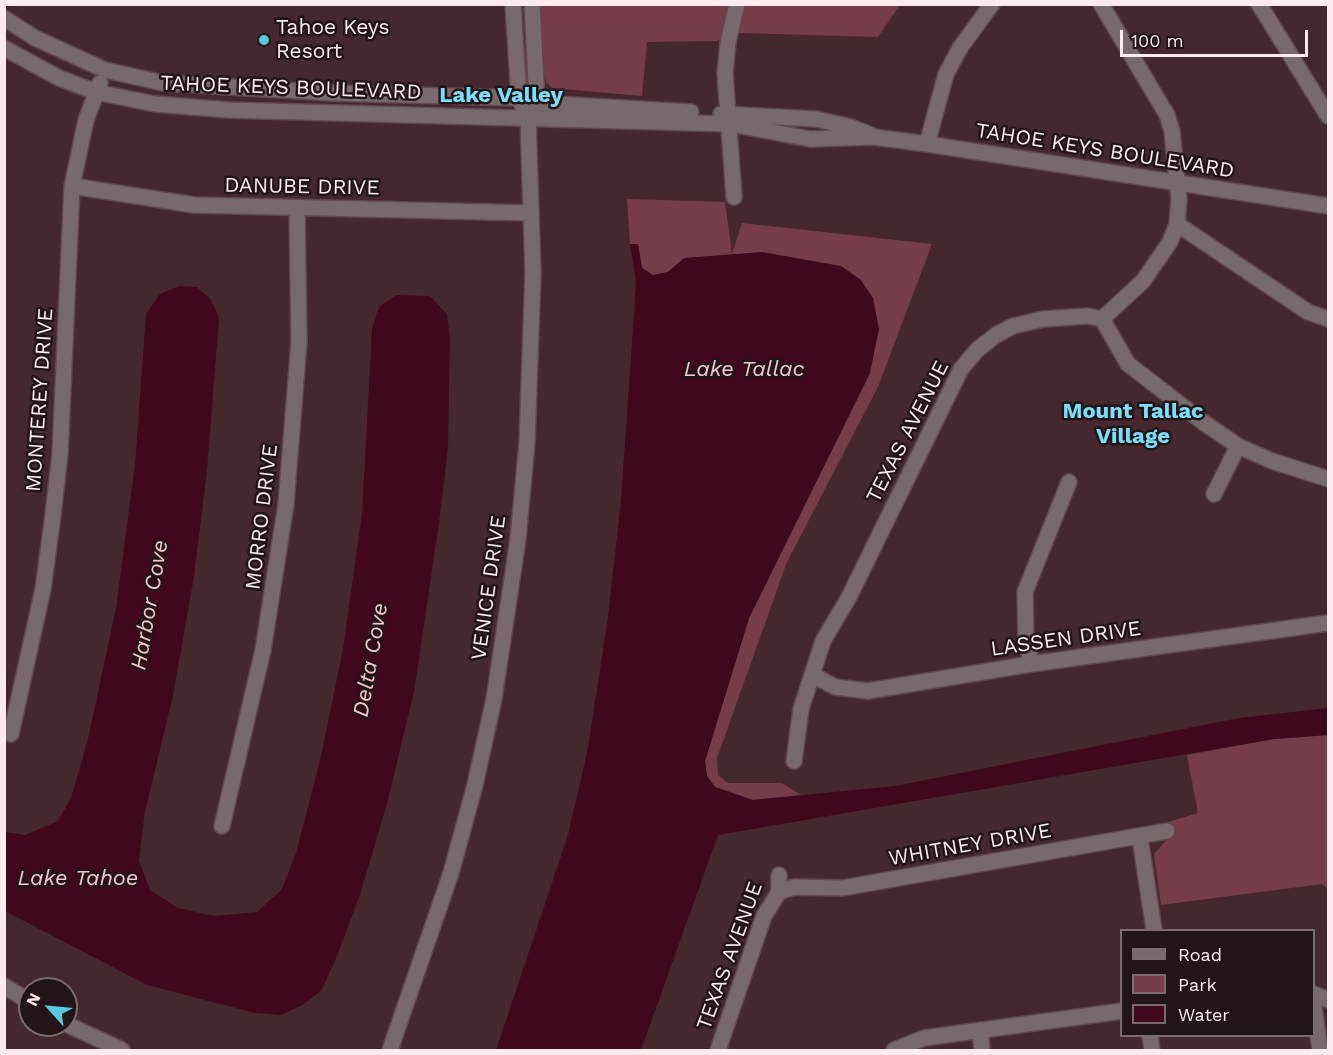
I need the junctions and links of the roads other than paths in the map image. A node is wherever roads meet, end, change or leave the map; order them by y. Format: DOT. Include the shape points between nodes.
graph roads {
  1 [pos="513,4"];
  2 [pos="532,4"];
  3 [pos="737,4"];
  4 [pos="992,4"];
  5 [pos="1101,4"];
  6 [pos="1259,4"];
  7 [pos="4,18"];
  8 [pos="4,48"];
  9 [pos="105,70"];
  10 [pos="96,92"];
  11 [pos="519,99"];
  12 [pos="537,103"];
  13 [pos="1329,116"];
  14 [pos="528,117"];
  15 [pos="729,119"];
  16 [pos="927,144"];
  17 [pos="1178,185"];
  18 [pos="72,186"];
  19 [pos="734,197"];
  20 [pos="1329,206"];
  21 [pos="297,208"];
  22 [pos="531,213"];
  23 [pos="1177,224"];
  24 [pos="1329,319"];
  25 [pos="1102,320"];
  26 [pos="1238,446"];
  27 [pos="1329,479"];
  28 [pos="1069,482"];
  29 [pos="1214,494"];
  30 [pos="1329,623"];
  31 [pos="1031,664"];
  32 [pos="813,675"];
  33 [pos="11,734"];
  34 [pos="794,761"];
  35 [pos="222,826"];
  36 [pos="1167,831"];
  37 [pos="1140,838"];
  38 [pos="780,874"];
  39 [pos="779,892"];
  40 [pos="1154,929"];
  41 [pos="4,986"];
  42 [pos="1315,994"];
  43 [pos="18,995"];
  44 [pos="1329,1000"];
  45 [pos="1120,1011"];
  46 [pos="1315,1013"];
  47 [pos="78,1030"];
  48 [pos="980,1030"];
  49 [pos="122,1050"];
  50 [pos="390,1050"];
  51 [pos="718,1050"];
  52 [pos="894,1050"];
  53 [pos="982,1050"];
  54 [pos="1320,1050"];
  1 -- 11 [label="street"];
  2 -- 12 [label="street"];
  3 -- 15 [label="street" via="728,42 725,85"];
  4 -- 16 [label="street" via="946,74"];
  5 -- 17 [label="street" via="1167,115"];
  6 -- 13 [label="street"];
  7 -- 9 [label="street, TAHOE KEYS BOULEVARD" via="35,38"];
  8 -- 10 [label="street, TAHOE KEYS BOULEVARD" via="59,78"];
  9 -- 10 [label="street, MONTEREY DRIVE"];
  9 -- 11 [label="street, TAHOE KEYS BOULEVARD" via="194,86"];
  10 -- 14 [label="street, TAHOE KEYS BOULEVARD" via="126,100 200,108"];
  10 -- 18 [label="street, MONTEREY DRIVE"];
  11 -- 12 [label="street, TAHOE KEYS BOULEVARD"];
  11 -- 14 [label="street"];
  12 -- 14 [label="street"];
  12 -- 15 [label="street, TAHOE KEYS BOULEVARD"];
  14 -- 15 [label="street, TAHOE KEYS BOULEVARD"];
  14 -- 22 [label="street, VENICE DRIVE"];
  15 -- 16 [label="street, TAHOE KEYS BOULEVARD" via="816,119 874,137"];
  15 -- 19 [label="street"];
  16 -- 17 [label="street, TAHOE KEYS BOULEVARD"];
  17 -- 20 [label="street, TAHOE KEYS BOULEVARD"];
  17 -- 23 [label="street"];
  18 -- 21 [label="street, DANUBE DRIVE" via="194,205"];
  18 -- 33 [label="street, MONTEREY DRIVE" via="55,500 43,589"];
  21 -- 22 [label="street, DANUBE DRIVE"];
  21 -- 35 [label="street, MORRO DRIVE" via="299,342 286,504 263,650"];
  22 -- 50 [label="street, VENICE DRIVE" via="532,348 527,443 505,634 474,785 451,873"];
  23 -- 24 [label="street" via="1308,312"];
  23 -- 25 [label="street" via="1170,242 1143,281"];
  25 -- 26 [label="street" via="1128,364"];
  25 -- 32 [label="street, TEXAS AVENUE" via="1088,316 1020,324 976,350 961,369 849,597 823,641"];
  26 -- 27 [label="street"];
  26 -- 29 [label="street"];
  28 -- 31 [label="street" via="1025,592"];
  30 -- 31 [label="street, LASSEN DRIVE"];
  31 -- 32 [label="street, LASSEN DRIVE" via="868,691 835,687"];
  32 -- 34 [label="street, TEXAS AVENUE" via="801,709"];
  36 -- 37 [label="street, WHITNEY DRIVE"];
  37 -- 39 [label="street, WHITNEY DRIVE" via="842,888 794,887"];
  37 -- 40 [label="street"];
  38 -- 39 [label="street, TEXAS AVENUE"];
  39 -- 51 [label="street, TEXAS AVENUE" via="764,916"];
  41 -- 43 [label="street"];
  42 -- 44 [label="street"];
  45 -- 48 [label="street"];
  46 -- 54 [label="street"];
  47 -- 49 [label="street"];
  48 -- 52 [label="street" via="924,1038"];
  48 -- 53 [label="street"];
}
